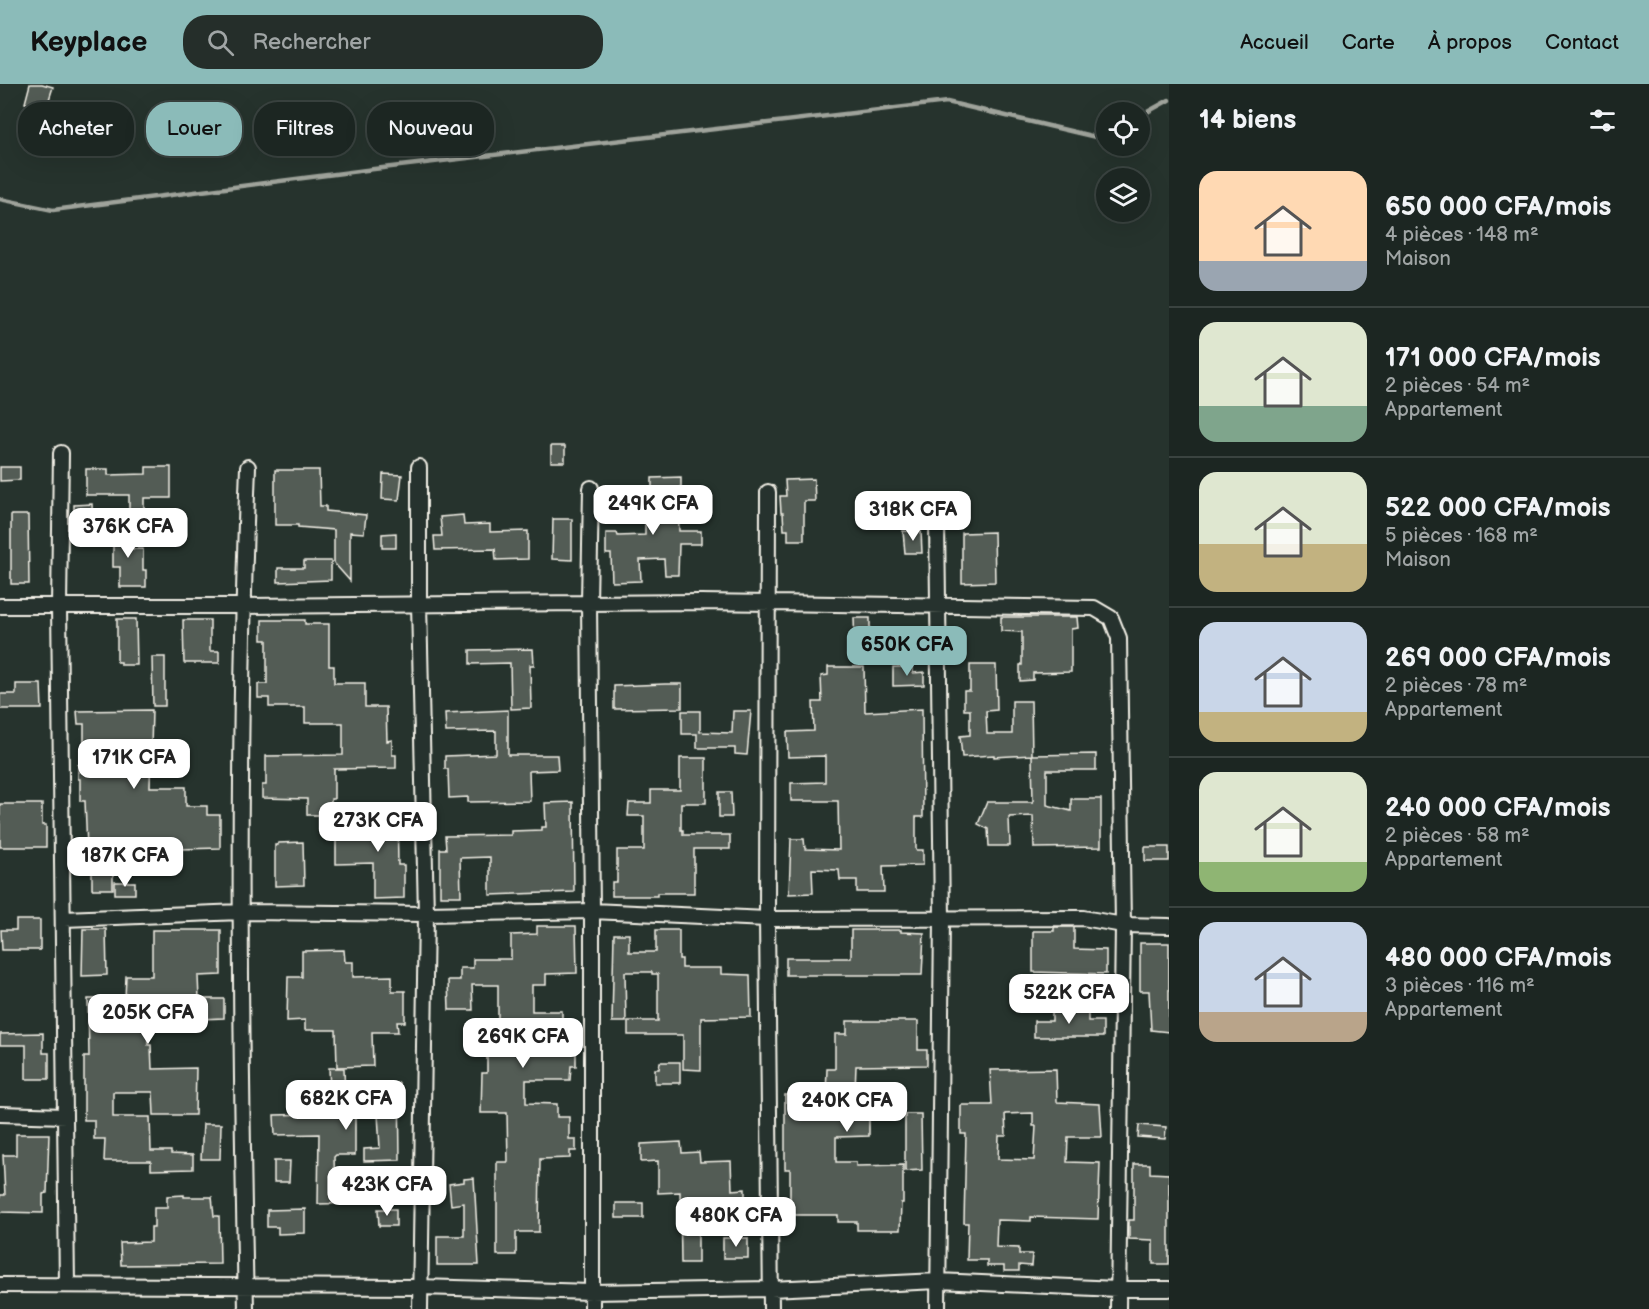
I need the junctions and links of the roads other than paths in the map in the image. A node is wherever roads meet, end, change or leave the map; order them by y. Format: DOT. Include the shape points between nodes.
graph roads {
  1 [pos="61,453"];
  2 [pos="248,466"];
  3 [pos="419,467"];
  4 [pos="591,488"];
  5 [pos="768,492"];
  6 [pos="937,522"];
  7 [pos="419,603"];
  8 [pos="589,603"];
  9 [pos="768,603"];
  10 [pos="0,606"];
  11 [pos="59,606"];
  12 [pos="243,606"];
  13 [pos="938,606"];
  14 [pos="592,911"];
  15 [pos="241,912"];
  16 [pos="426,914"];
  17 [pos="767,918"];
  18 [pos="942,918"];
  19 [pos="64,919"];
  20 [pos="1123,925"];
  21 [pos="1169,926"];
  22 [pos="0,1114"];
  23 [pos="64,1116"];
  24 [pos="938,1281"];
  25 [pos="0,1285"];
  26 [pos="67,1285"];
  27 [pos="245,1286"];
  28 [pos="420,1287"];
  29 [pos="771,1289"];
  30 [pos="1117,1289"];
  31 [pos="1169,1290"];
  32 [pos="591,1292"];
  33 [pos="246,1309"];
  34 [pos="420,1309"];
  35 [pos="592,1309"];
  36 [pos="771,1309"];
  37 [pos="939,1309"];
  38 [pos="1118,1309"];
  1 -- 11 [label="street"];
  2 -- 12 [label="street"];
  3 -- 7 [label="street"];
  4 -- 8 [label="street"];
  5 -- 9 [label="street"];
  6 -- 13 [label="street"];
  7 -- 8 [label="street"];
  7 -- 12 [label="street"];
  7 -- 16 [label="street"];
  8 -- 9 [label="street"];
  8 -- 14 [label="street"];
  9 -- 13 [label="street"];
  9 -- 17 [label="street"];
  10 -- 11 [label="street"];
  11 -- 12 [label="street"];
  11 -- 19 [label="street"];
  12 -- 15 [label="street"];
  13 -- 18 [label="street"];
  13 -- 20 [label="street" via="1094,608 1111,618 1119,638"];
  14 -- 16 [label="street"];
  14 -- 17 [label="street"];
  14 -- 32 [label="street"];
  15 -- 16 [label="street"];
  15 -- 19 [label="street"];
  15 -- 27 [label="street"];
  16 -- 28 [label="street"];
  17 -- 18 [label="street"];
  17 -- 29 [label="street"];
  18 -- 20 [label="street" via="1083,918"];
  18 -- 24 [label="street"];
  19 -- 23 [label="street"];
  20 -- 21 [label="street"];
  20 -- 30 [label="street"];
  22 -- 23 [label="street"];
  23 -- 26 [label="street"];
  24 -- 29 [label="street"];
  24 -- 30 [label="street"];
  24 -- 37 [label="street"];
  25 -- 26 [label="street"];
  26 -- 27 [label="street"];
  27 -- 28 [label="street"];
  27 -- 33 [label="street"];
  28 -- 32 [label="street"];
  28 -- 34 [label="street"];
  29 -- 32 [label="street"];
  29 -- 36 [label="street"];
  30 -- 31 [label="street"];
  30 -- 38 [label="street"];
  32 -- 35 [label="street"];
}
